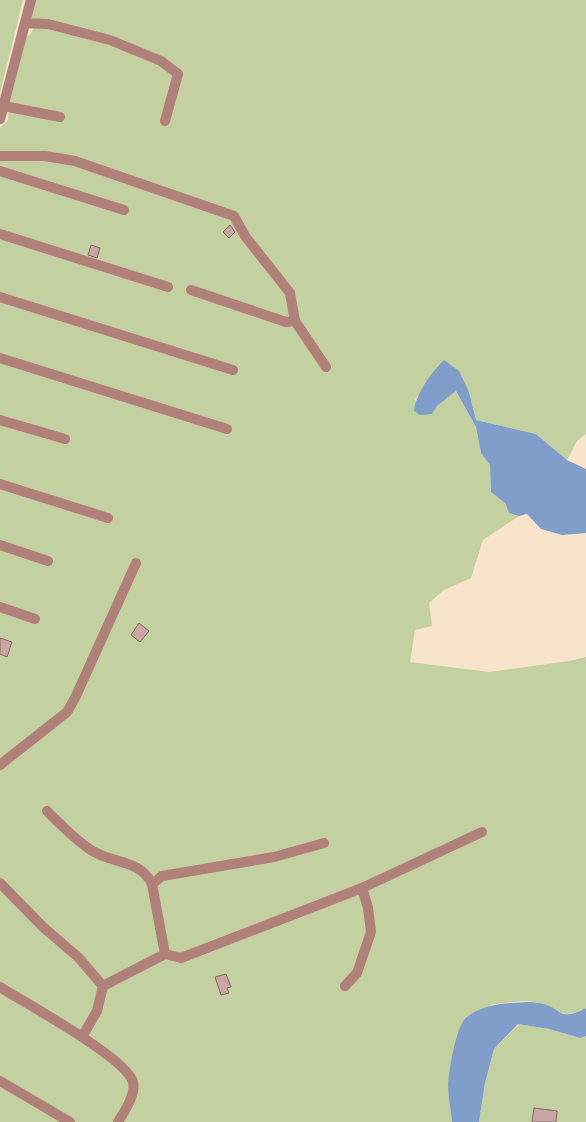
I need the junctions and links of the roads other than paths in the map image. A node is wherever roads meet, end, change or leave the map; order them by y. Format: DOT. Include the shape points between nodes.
graph roads {
  1 [pos="31,0"];
  2 [pos="25,23"];
  3 [pos="4,106"];
  4 [pos="60,117"];
  5 [pos="0,119"];
  6 [pos="165,121"];
  7 [pos="0,156"];
  8 [pos="0,171"];
  9 [pos="124,210"];
  10 [pos="0,234"];
  11 [pos="168,287"];
  12 [pos="191,290"];
  13 [pos="0,297"];
  14 [pos="295,321"];
  15 [pos="0,358"];
  16 [pos="326,367"];
  17 [pos="233,370"];
  18 [pos="0,420"];
  19 [pos="227,429"];
  20 [pos="65,439"];
  21 [pos="0,484"];
  22 [pos="108,518"];
  23 [pos="0,545"];
  24 [pos="48,561"];
  25 [pos="136,563"];
  26 [pos="0,607"];
  27 [pos="35,619"];
  28 [pos="0,765"];
  29 [pos="47,811"];
  30 [pos="482,832"];
  31 [pos="324,844"];
  32 [pos="0,883"];
  33 [pos="152,884"];
  34 [pos="362,888"];
  35 [pos="165,954"];
  36 [pos="103,986"];
  37 [pos="345,986"];
  38 [pos="0,987"];
  39 [pos="82,1037"];
  40 [pos="0,1081"];
  41 [pos="70,1122"];
  42 [pos="118,1122"];
  1 -- 2 [label="street"];
  2 -- 3 [label="street"];
  2 -- 6 [label="street" via="48,24 110,40 161,61 178,74"];
  3 -- 4 [label="street"];
  3 -- 5 [label="street"];
  7 -- 14 [label="street" via="45,156 75,161 234,216 246,236 290,293"];
  8 -- 9 [label="street"];
  10 -- 11 [label="street"];
  12 -- 14 [label="street" via="286,322"];
  13 -- 17 [label="street"];
  14 -- 16 [label="street"];
  15 -- 19 [label="street"];
  18 -- 20 [label="street"];
  21 -- 22 [label="street"];
  23 -- 24 [label="street"];
  25 -- 28 [label="street" via="67,712"];
  26 -- 27 [label="street"];
  29 -- 33 [label="street" via="93,852 132,865 148,876"];
  30 -- 34 [label="street"];
  31 -- 33 [label="street" via="274,857 162,876"];
  32 -- 36 [label="street" via="43,927 78,957"];
  33 -- 35 [label="street"];
  34 -- 35 [label="street" via="181,958"];
  34 -- 37 [label="street" via="371,932 357,973"];
  35 -- 36 [label="street"];
  36 -- 39 [label="street" via="97,1011"];
  38 -- 39 [label="street"];
  39 -- 42 [label="street" via="127,1071 133,1083 130,1099"];
  40 -- 41 [label="street"];
}
